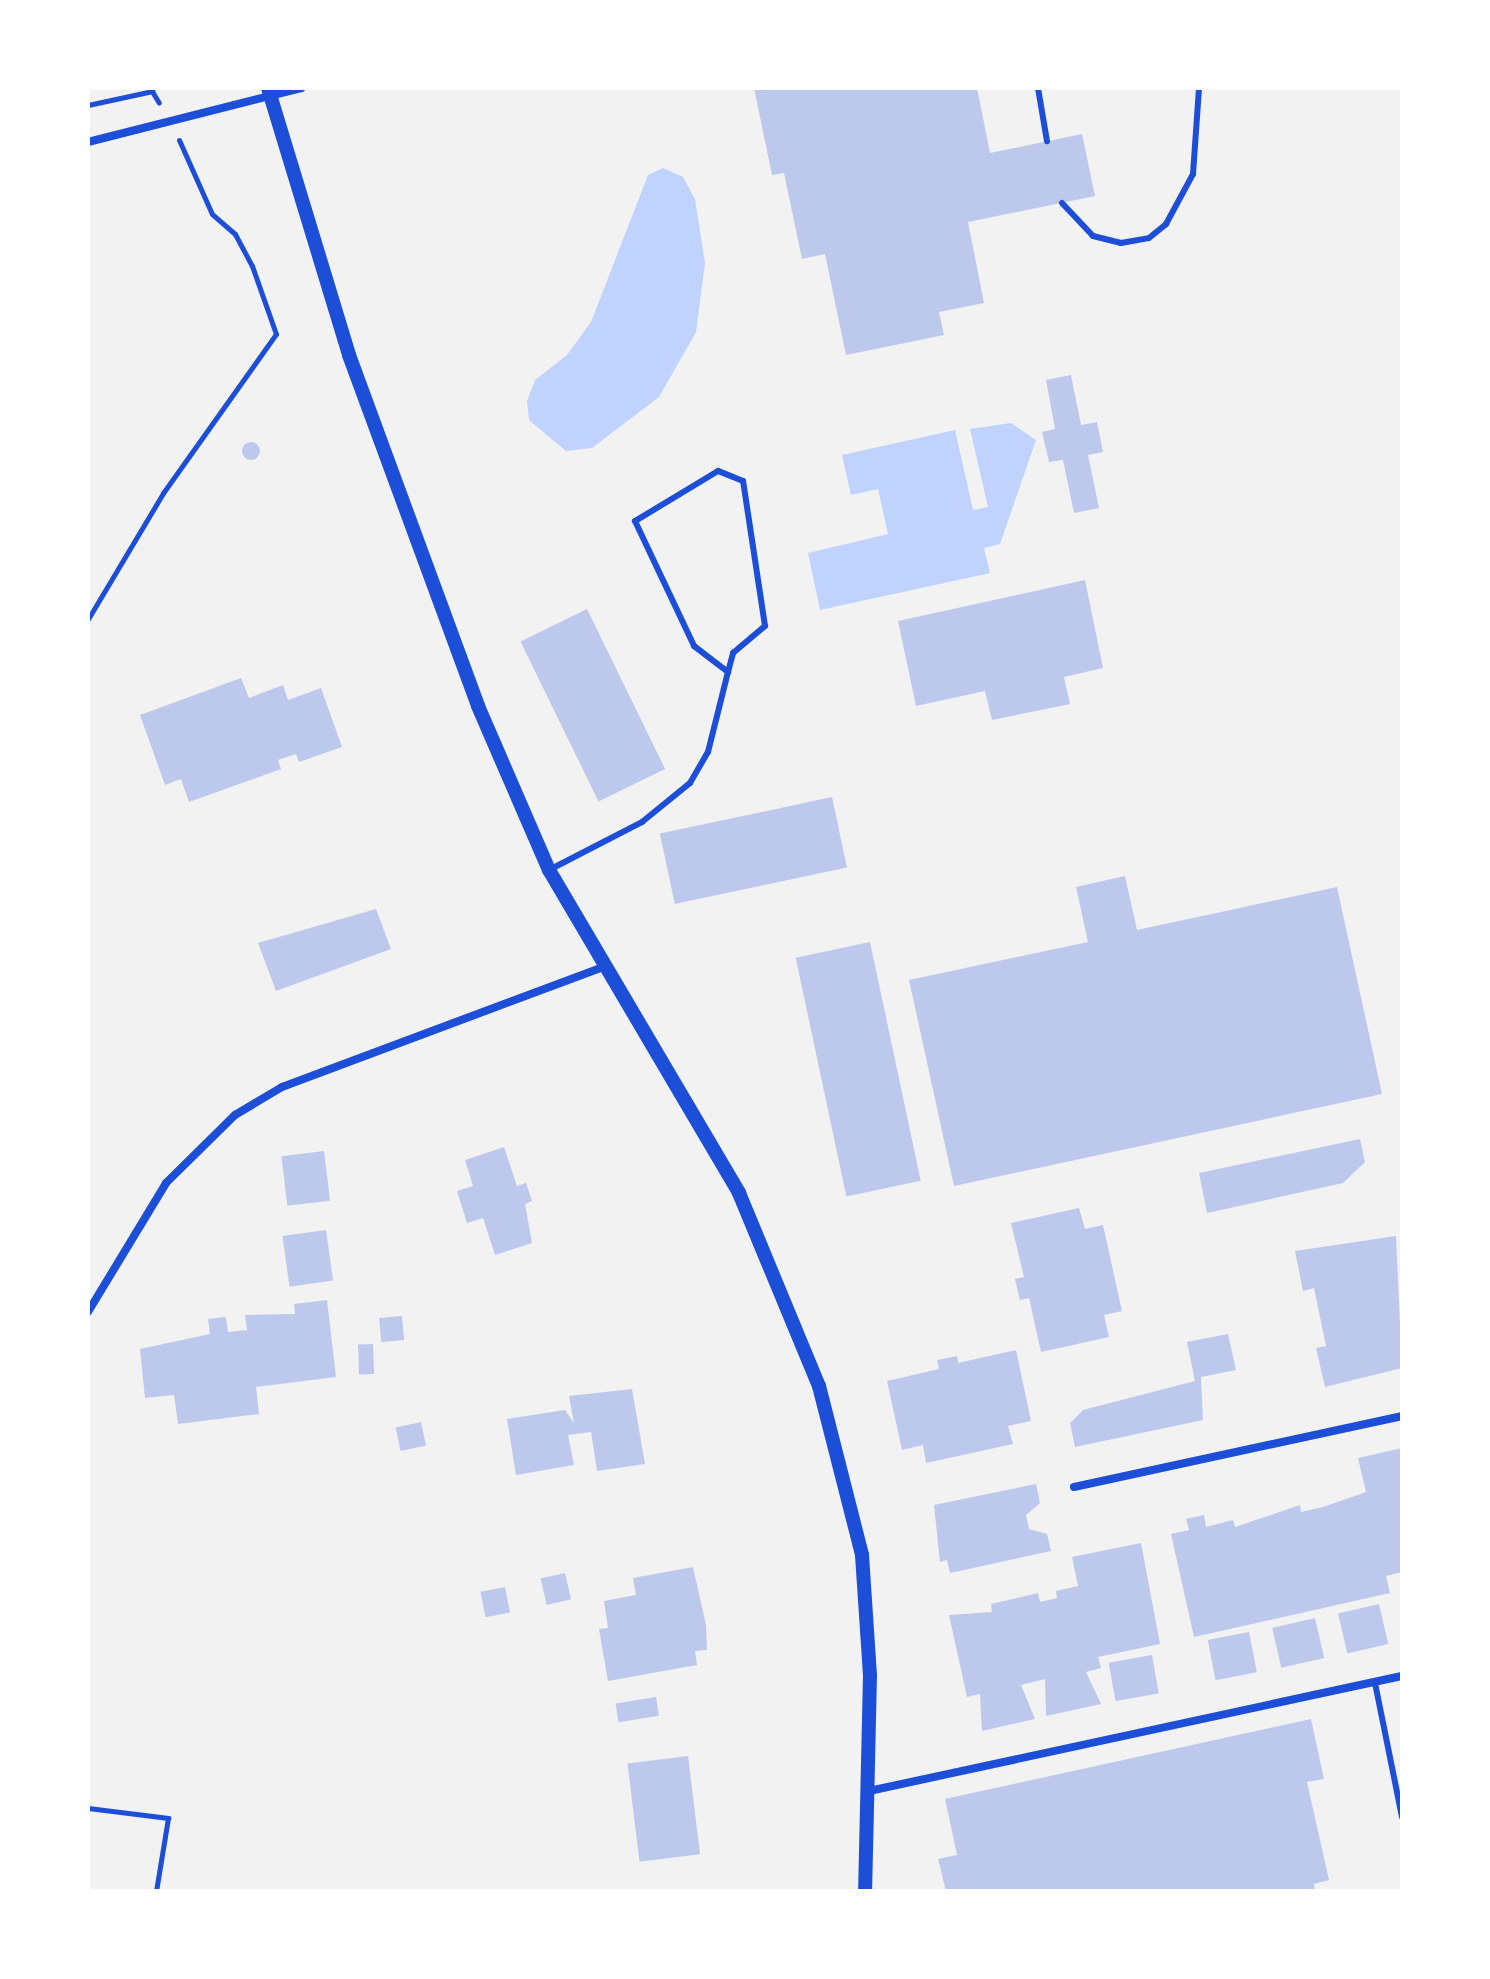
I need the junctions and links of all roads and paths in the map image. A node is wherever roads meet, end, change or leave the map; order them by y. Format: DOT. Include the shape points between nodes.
graph roads {
  1 [pos="301,88"];
  2 [pos="1038,88"];
  3 [pos="1199,88"];
  4 [pos="153,91"];
  5 [pos="269,94"];
  6 [pos="88,105"];
  7 [pos="171,123"];
  8 [pos="1047,141"];
  9 [pos="88,142"];
  10 [pos="1062,203"];
  11 [pos="88,619"];
  12 [pos="728,672"];
  13 [pos="549,870"];
  14 [pos="603,967"];
  15 [pos="88,1312"];
  16 [pos="1402,1416"];
  17 [pos="1074,1487"];
  18 [pos="1402,1676"];
  19 [pos="1375,1683"];
  20 [pos="869,1791"];
  21 [pos="88,1808"];
  22 [pos="1402,1817"];
  23 [pos="156,1891"];
  24 [pos="865,1891"];
  1 -- 5 [label="street"];
  2 -- 8 [label="lane"];
  3 -- 10 [label="lane" via="1193,174 1166,224 1149,238 1121,243 1093,236"];
  4 -- 6 [label="path"];
  5 -- 7 [label="street"];
  5 -- 13 [label="street" via="424,573"];
  7 -- 9 [label="street"];
  7 -- 11 [label="path" via="212,214 235,234 252,266 276,334 163,493"];
  12 -- 12 [label="lane" via="733,653 769,617 743,481 718,471 638,513 635,521 694,646"];
  12 -- 13 [label="lane" via="708,752 690,783 642,822"];
  13 -- 14 [label="street"];
  14 -- 15 [label="street" via="282,1087 235,1115 166,1183"];
  14 -- 20 [label="street" via="739,1193 819,1386 862,1555"];
  16 -- 17 [label="street"];
  18 -- 19 [label="street"];
  19 -- 20 [label="street"];
  19 -- 22 [label="lane"];
  20 -- 24 [label="street"];
  21 -- 23 [label="path" via="168,1818"];
}
